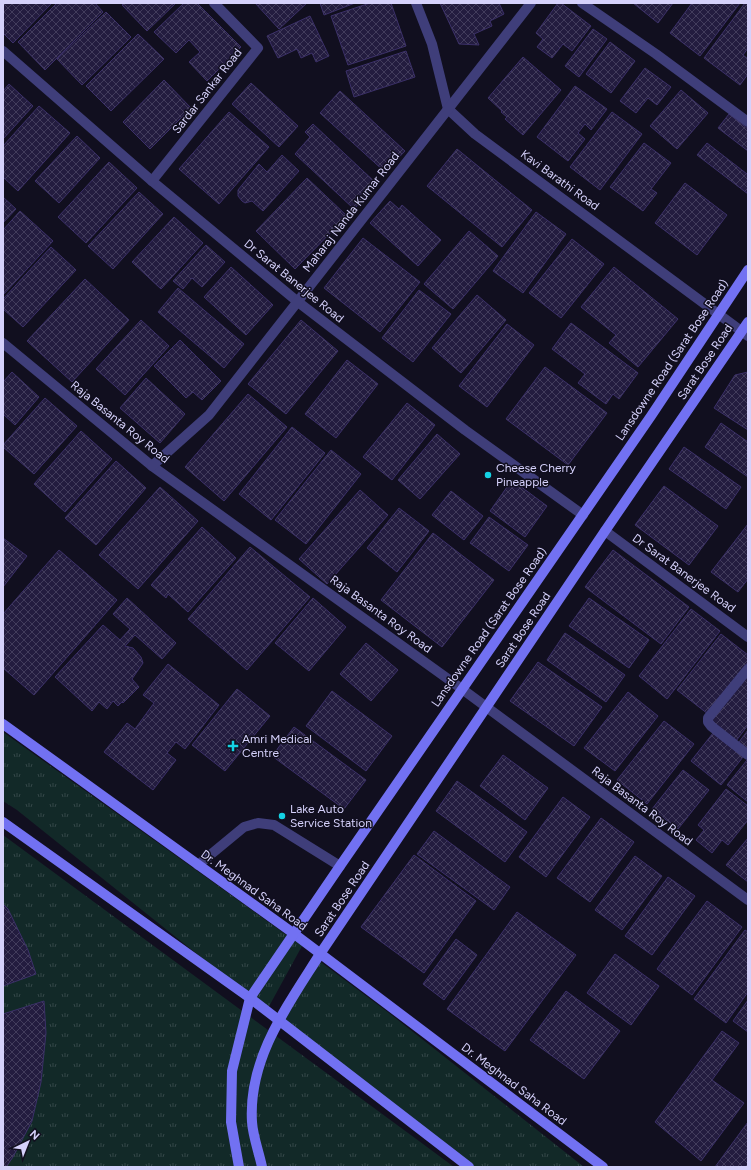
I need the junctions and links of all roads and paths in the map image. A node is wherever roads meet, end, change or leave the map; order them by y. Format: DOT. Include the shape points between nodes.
graph roads {
  1 [pos="214,3"];
  2 [pos="416,3"];
  3 [pos="531,3"];
  4 [pos="582,3"];
  5 [pos="3,50"];
  6 [pos="448,109"];
  7 [pos="748,122"];
  8 [pos="152,181"];
  9 [pos="748,270"];
  10 [pos="298,302"];
  11 [pos="719,314"];
  12 [pos="748,322"];
  13 [pos="745,334"];
  14 [pos="3,343"];
  15 [pos="152,466"];
  16 [pos="583,515"];
  17 [pos="605,531"];
  18 [pos="748,637"];
  19 [pos="748,669"];
  20 [pos="462,688"];
  21 [pos="487,707"];
  22 [pos="3,724"];
  23 [pos="748,755"];
  24 [pos="3,822"];
  25 [pos="198,866"];
  26 [pos="340,866"];
  27 [pos="748,900"];
  28 [pos="293,933"];
  29 [pos="320,954"];
  30 [pos="250,998"];
  31 [pos="278,1020"];
  32 [pos="239,1167"];
  33 [pos="262,1167"];
  34 [pos="469,1167"];
  35 [pos="603,1167"];
  1 -- 8 [label="street, Sardar Sankar Road" via="258,48"];
  2 -- 6 [label="street" via="432,44"];
  3 -- 6 [label="street, Maharaj Nanda Kumar Road"];
  4 -- 7 [label="street"];
  5 -- 8 [label="street, Dr Sarat Banerjee Road"];
  6 -- 10 [label="street, Maharaj Nanda Kumar Road"];
  6 -- 11 [label="street, Kavi Barathi Road" via="475,134"];
  8 -- 10 [label="street, Dr Sarat Banerjee Road"];
  9 -- 11 [label="main road, Lansdowne Road (Sarat Bose Road)"];
  10 -- 15 [label="street, Maharaj Nanda Kumar Road" via="209,415"];
  10 -- 16 [label="street, Dr Sarat Banerjee Road" via="465,430"];
  11 -- 13 [label="street, Kavi Barathi Road"];
  11 -- 16 [label="main road, Lansdowne Road (Sarat Bose Road)"];
  12 -- 13 [label="main road, Sarat Bose Road"];
  13 -- 17 [label="main road, Sarat Bose Road"];
  14 -- 15 [label="street, Raja Basanta Roy Road"];
  15 -- 20 [label="street, Raja Basanta Roy Road"];
  16 -- 20 [label="main road, Lansdowne Road (Sarat Bose Road)"];
  17 -- 18 [label="street, Dr Sarat Banerjee Road"];
  17 -- 21 [label="main road, Sarat Bose Road"];
  19 -- 23 [label="street" via="708,718 711,726"];
  20 -- 21 [label="street, Raja Basanta Roy Road"];
  20 -- 26 [label="main road, Lansdowne Road (Sarat Bose Road)"];
  21 -- 27 [label="street, Raja Basanta Roy Road"];
  21 -- 29 [label="main road, Sarat Bose Road"];
  22 -- 25 [label="main road, Dr. Meghnad Saha Road"];
  24 -- 30 [label="main road"];
  25 -- 26 [label="street" via="244,827 258,823 274,825"];
  25 -- 28 [label="main road, Dr. Meghnad Saha Road"];
  26 -- 28 [label="main road, Lansdowne Road (Sarat Bose Road)"];
  28 -- 29 [label="main road, Dr. Meghnad Saha Road"];
  28 -- 30 [label="main road, Lansdowne Road (Sarat Bose Road)"];
  29 -- 31 [label="main road, Sarat Bose Road"];
  29 -- 35 [label="main road, Dr. Meghnad Saha Road"];
  30 -- 31 [label="main road"];
  30 -- 32 [label="main road, Lansdowne Road (Sarat Bose Road)" via="232,1070 231,1122"];
  31 -- 33 [label="main road, Sarat Bose Road" via="264,1052 253,1090 252,1123"];
  31 -- 34 [label="main road"];
}
